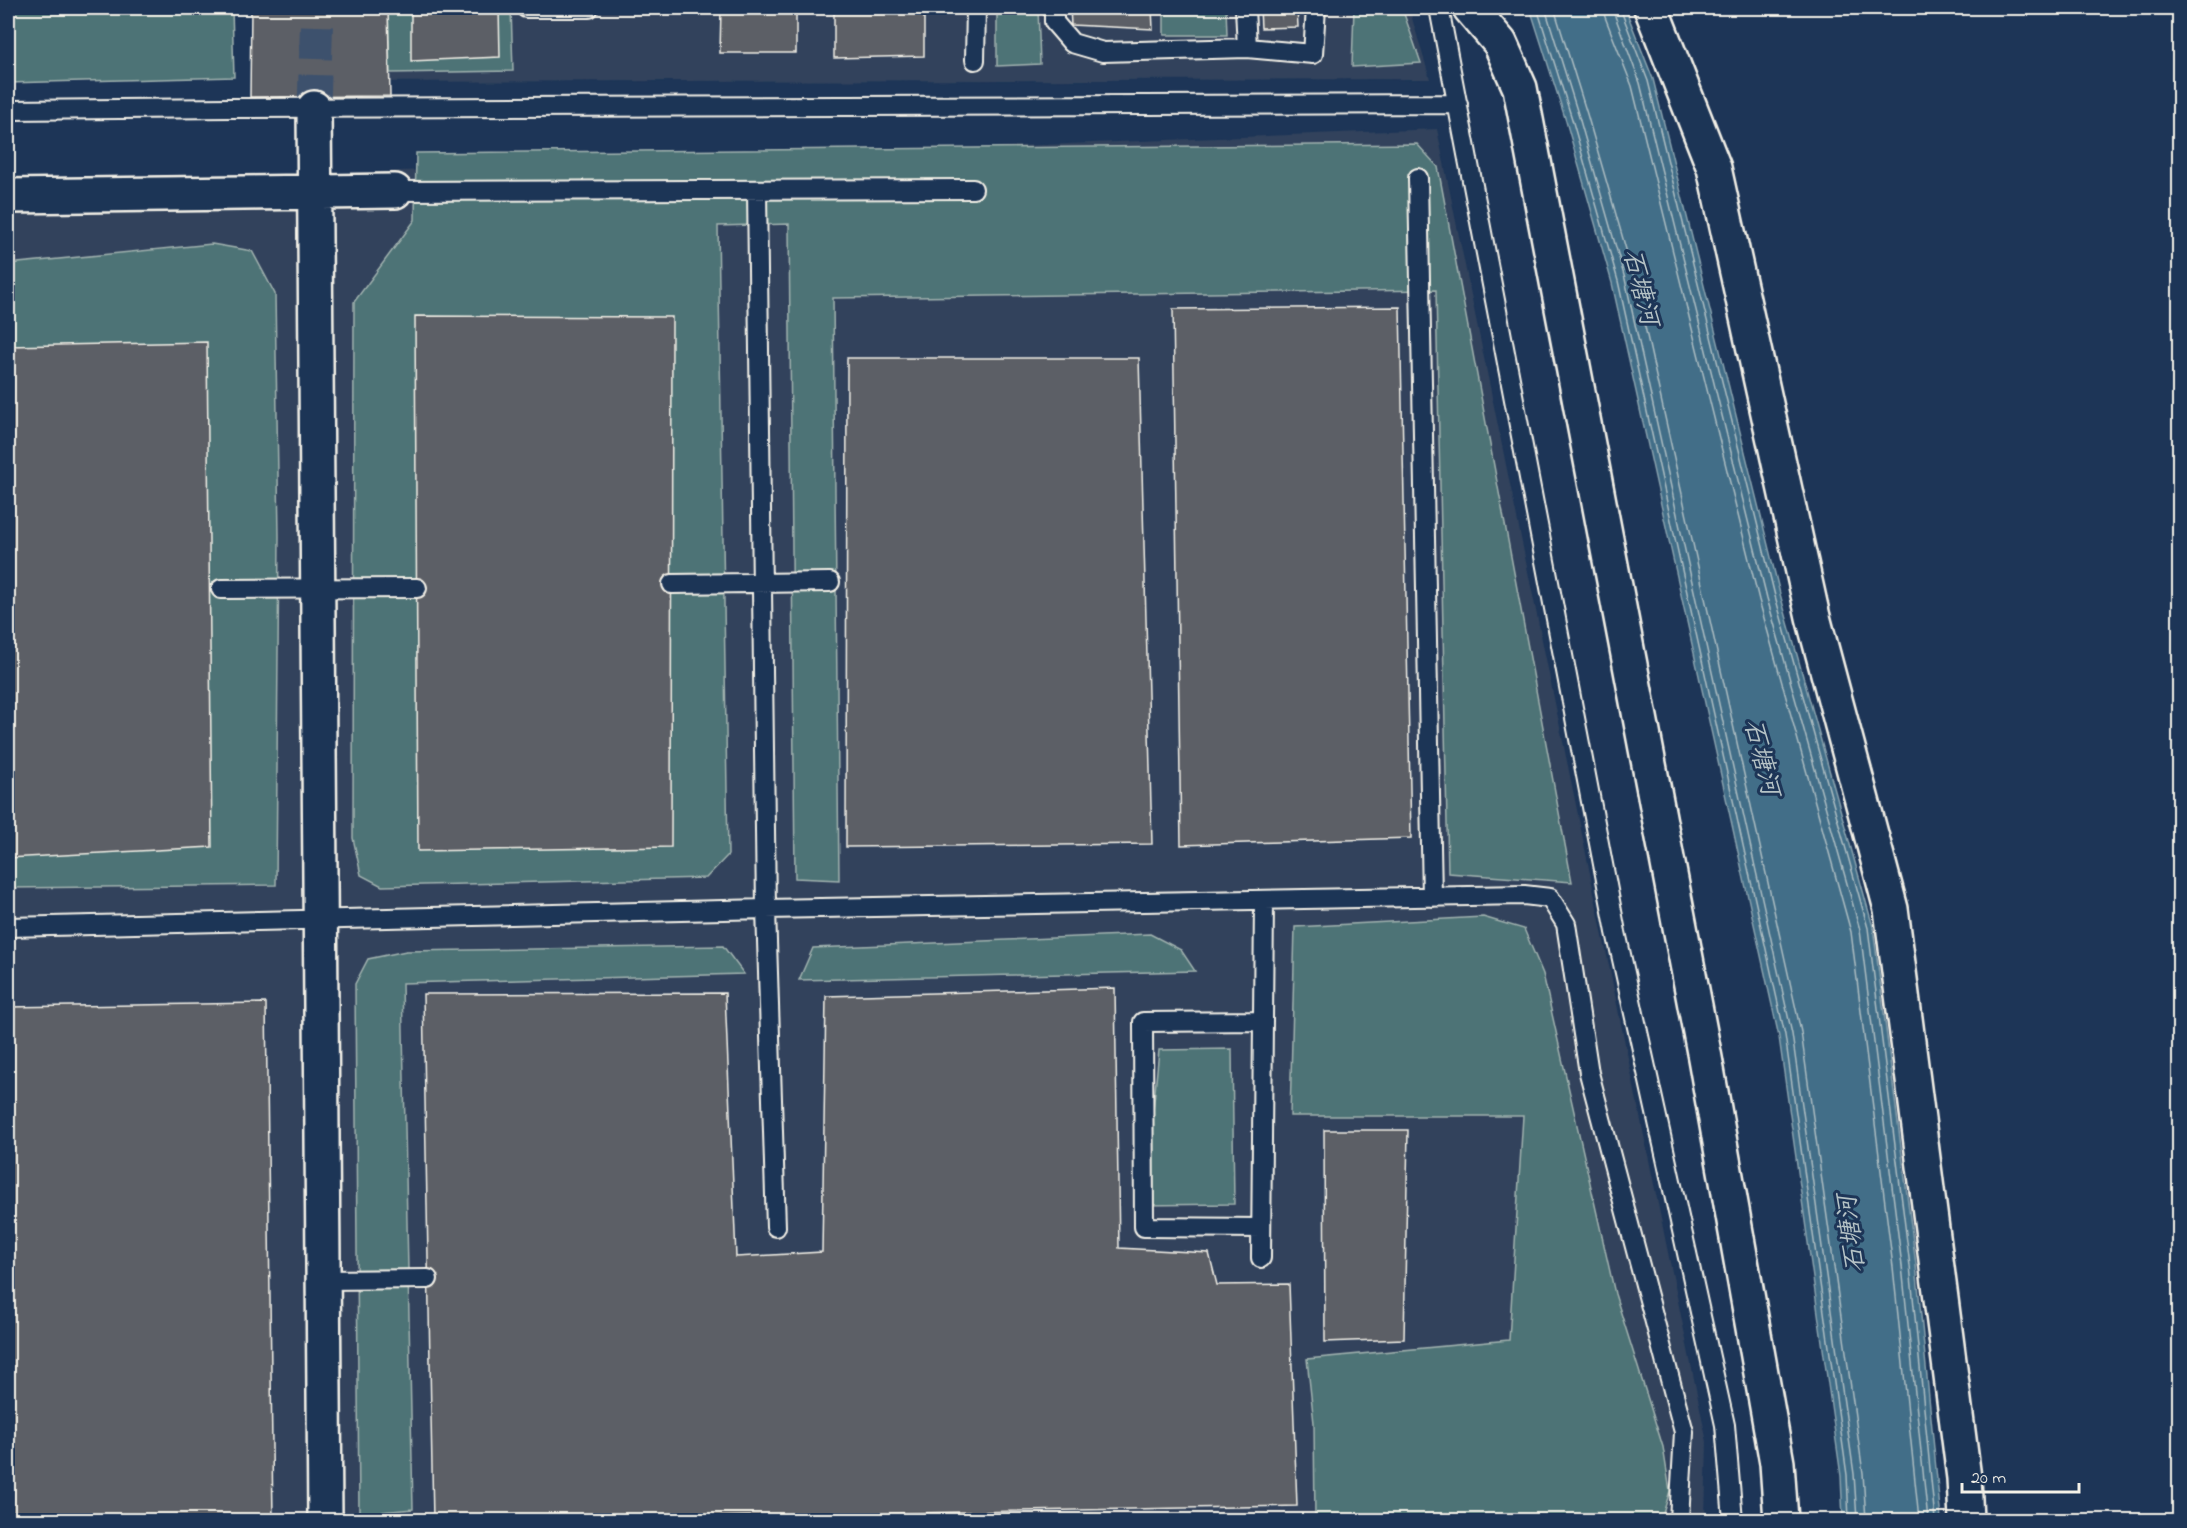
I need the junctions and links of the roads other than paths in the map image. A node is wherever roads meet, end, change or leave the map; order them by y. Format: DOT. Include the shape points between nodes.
graph roads {
  1 [pos="526,8"];
  2 [pos="589,8"];
  3 [pos="976,8"];
  4 [pos="1054,8"];
  5 [pos="1245,8"];
  6 [pos="1316,8"];
  7 [pos="1439,8"];
  8 [pos="1470,8"];
  9 [pos="1651,8"];
  10 [pos="1246,48"];
  11 [pos="975,60"];
  12 [pos="1458,104"];
  13 [pos="314,108"];
  14 [pos="8,110"];
  15 [pos="1418,178"];
  16 [pos="973,189"];
  17 [pos="757,190"];
  18 [pos="395,191"];
  19 [pos="316,192"];
  20 [pos="8,196"];
  21 [pos="830,582"];
  22 [pos="762,583"];
  23 [pos="672,584"];
  24 [pos="318,587"];
  25 [pos="417,588"];
  26 [pos="221,589"];
  27 [pos="1432,897"];
  28 [pos="1264,900"];
  29 [pos="766,909"];
  30 [pos="321,920"];
  31 [pos="8,927"];
  32 [pos="1263,1021"];
  33 [pos="776,1227"];
  34 [pos="1261,1228"];
  35 [pos="1260,1258"];
  36 [pos="428,1279"];
  37 [pos="324,1280"];
  38 [pos="325,1521"];
  39 [pos="1679,1521"];
  40 [pos="1733,1521"];
  41 [pos="1781,1521"];
  42 [pos="1966,1521"];
  1 -- 2 [label="lane"];
  3 -- 11 [label="lane"];
  4 -- 10 [label="lane" via="1054,22 1072,44 1103,52"];
  5 -- 10 [label="lane"];
  6 -- 10 [label="lane" via="1313,54"];
  7 -- 12 [label="lane"];
  8 -- 41 [label="street" via="1500,43 1520,88 1705,1058 1777,1463"];
  9 -- 42 [label="street" via="1714,168 1813,617 1891,909 1964,1478"];
  12 -- 13 [label="lane"];
  12 -- 40 [label="lane" via="1616,932 1725,1425"];
  13 -- 14 [label="lane"];
  13 -- 19 [label="street"];
  15 -- 27 [label="lane"];
  16 -- 17 [label="lane"];
  17 -- 18 [label="lane"];
  17 -- 22 [label="lane"];
  18 -- 19 [label="street"];
  19 -- 20 [label="street"];
  19 -- 24 [label="street"];
  21 -- 22 [label="lane"];
  22 -- 23 [label="lane"];
  22 -- 29 [label="lane"];
  24 -- 25 [label="lane"];
  24 -- 26 [label="lane"];
  24 -- 30 [label="street"];
  27 -- 28 [label="lane"];
  27 -- 39 [label="lane" via="1550,898 1566,924 1589,1073 1684,1432"];
  28 -- 29 [label="lane"];
  28 -- 32 [label="lane"];
  29 -- 30 [label="lane"];
  29 -- 33 [label="lane"];
  30 -- 31 [label="lane"];
  30 -- 37 [label="street"];
  32 -- 34 [label="lane"];
  32 -- 34 [label="lane" via="1143,1022 1144,1227"];
  34 -- 35 [label="lane"];
  36 -- 37 [label="lane"];
  37 -- 38 [label="street"];
}
